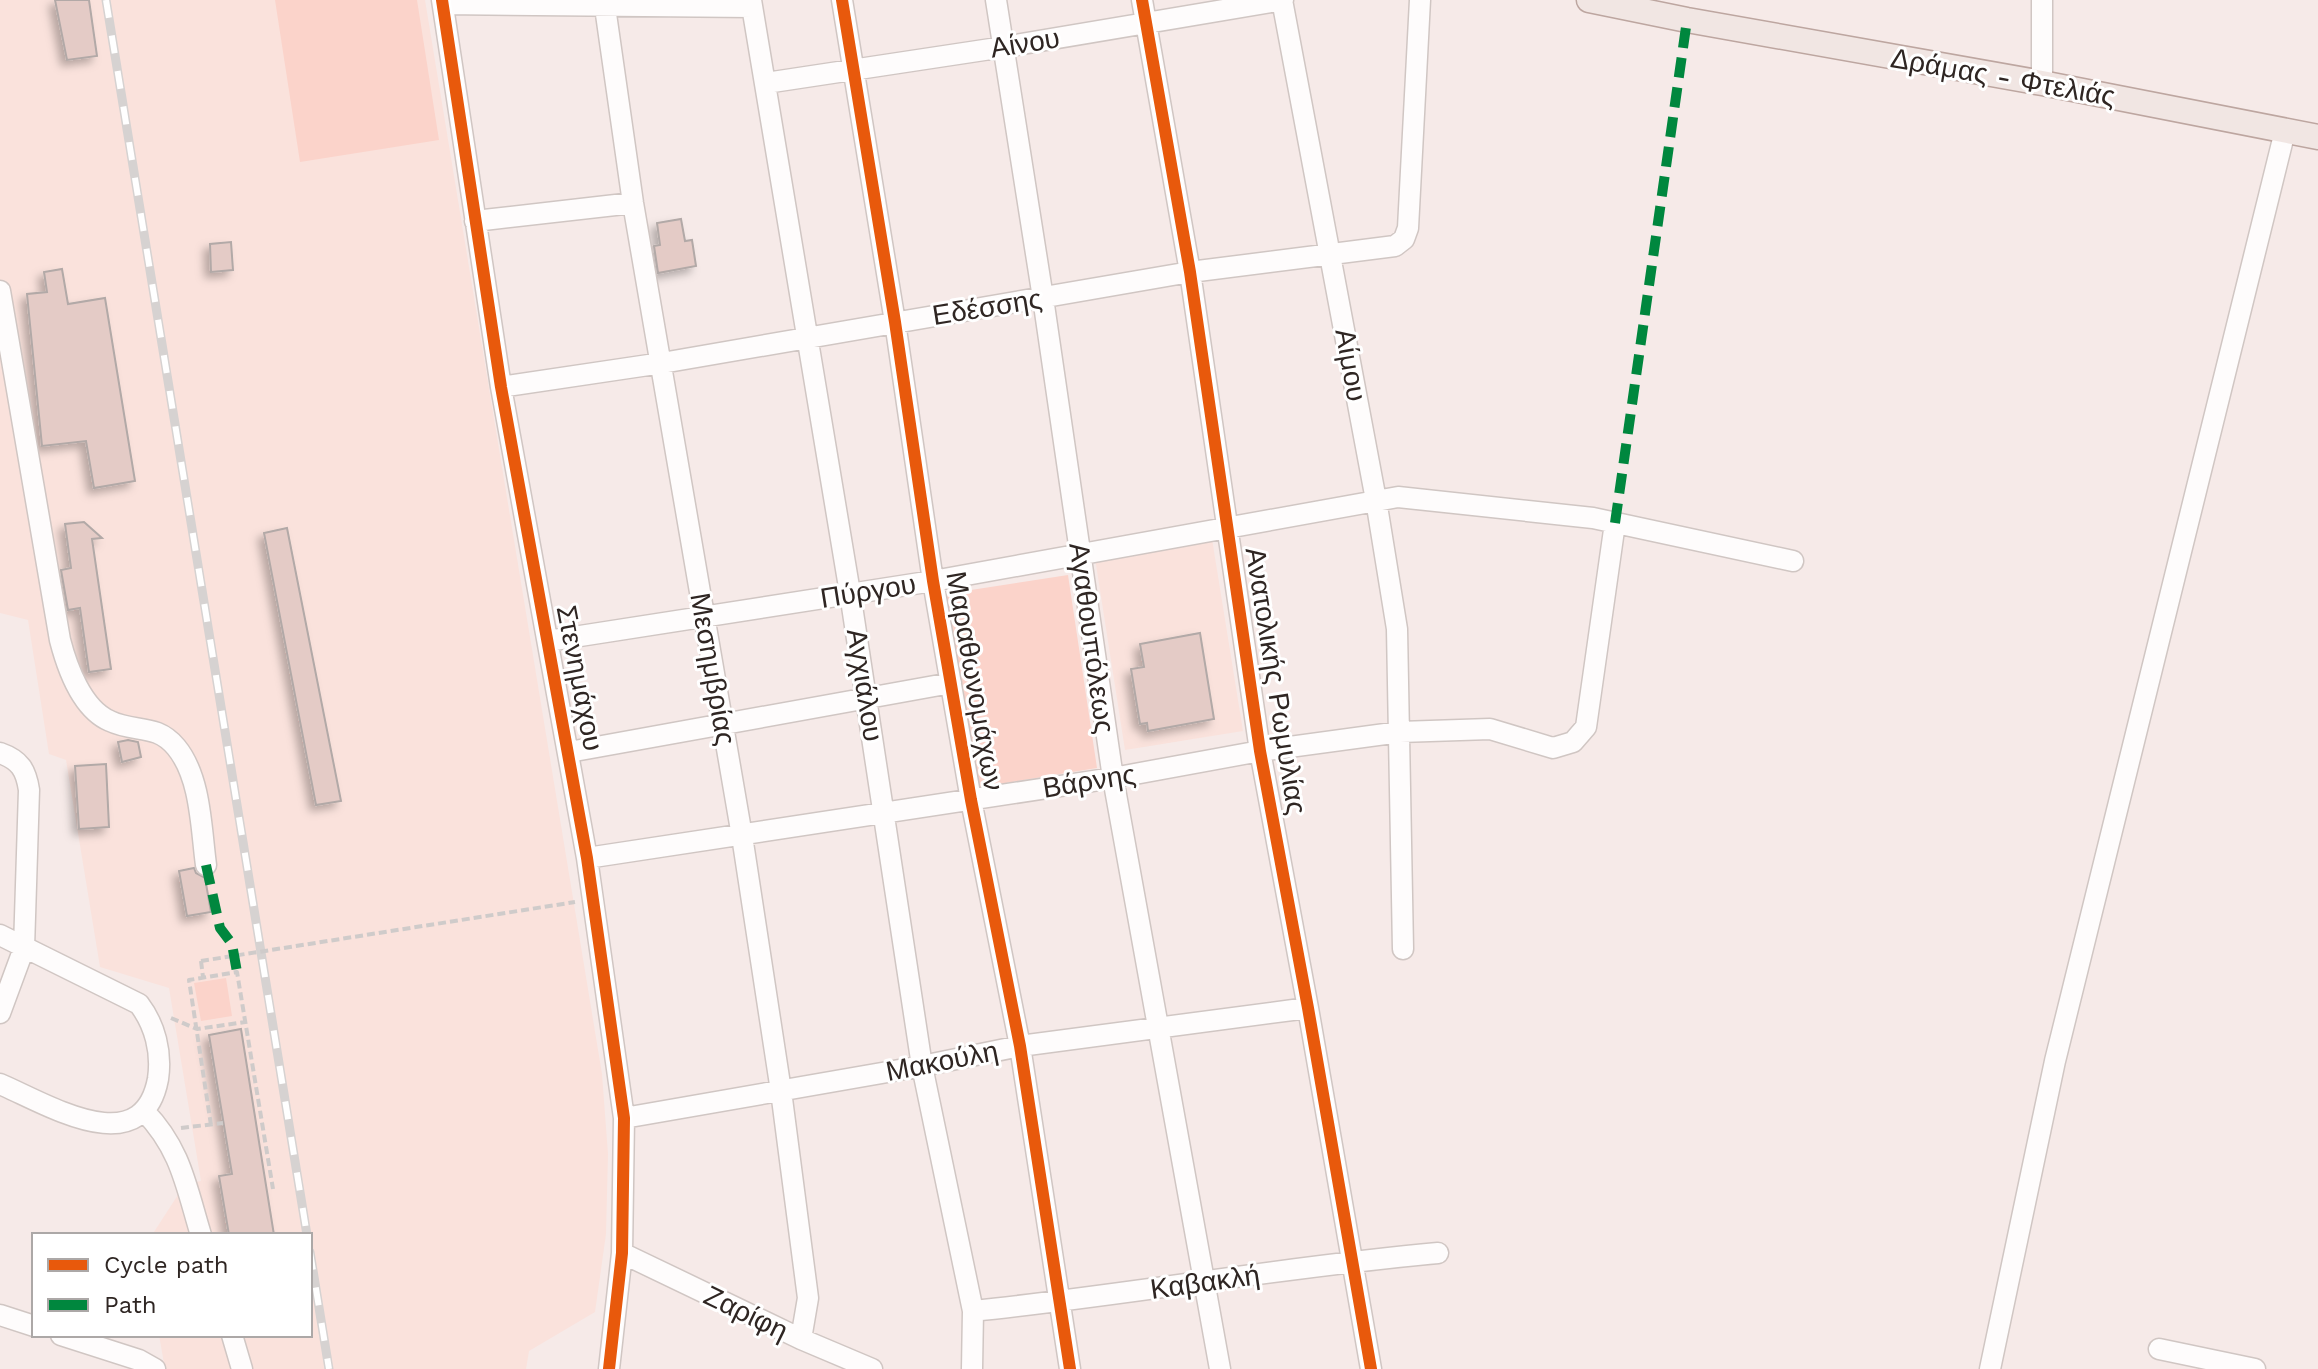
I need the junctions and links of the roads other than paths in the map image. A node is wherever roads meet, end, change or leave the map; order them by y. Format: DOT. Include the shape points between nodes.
graph roads {
  1 [pos="842,0"];
  2 [pos="996,0"];
  3 [pos="1142,0"];
  4 [pos="1283,0"];
  5 [pos="1420,0"];
  6 [pos="2042,0"];
  7 [pos="1595,1"];
  8 [pos="443,2"];
  9 [pos="604,4"];
  10 [pos="751,4"];
  11 [pos="1686,10"];
  12 [pos="1146,23"];
  13 [pos="1004,47"];
  14 [pos="855,69"];
  15 [pos="766,83"];
  16 [pos="2042,83"];
  17 [pos="2285,131"];
  18 [pos="2318,137"];
  19 [pos="633,203"];
  20 [pos="475,221"];
  21 [pos="1330,253"];
  22 [pos="1190,272"];
  23 [pos="0,291"];
  24 [pos="1043,298"];
  25 [pos="895,322"];
  26 [pos="806,337"];
  27 [pos="662,363"];
  28 [pos="501,387"];
  29 [pos="1376,500"];
  30 [pos="1615,523"];
  31 [pos="1229,528"];
  32 [pos="1080,555"];
  33 [pos="1793,561"];
  34 [pos="933,581"];
  35 [pos="850,593"];
  36 [pos="704,617"];
  37 [pos="548,641"];
  38 [pos="951,683"];
  39 [pos="867,699"];
  40 [pos="723,725"];
  41 [pos="1400,732"];
  42 [pos="1260,751"];
  43 [pos="569,752"];
  44 [pos="0,753"];
  45 [pos="1113,778"];
  46 [pos="971,800"];
  47 [pos="884,814"];
  48 [pos="742,836"];
  49 [pos="587,858"];
  50 [pos="206,865"];
  51 [pos="0,935"];
  52 [pos="24,948"];
  53 [pos="1403,949"];
  54 [pos="1308,1008"];
  55 [pos="0,1013"];
  56 [pos="1159,1028"];
  57 [pos="1020,1046"];
  58 [pos="922,1066"];
  59 [pos="0,1084"];
  60 [pos="781,1091"];
  61 [pos="144,1111"];
  62 [pos="624,1118"];
  63 [pos="200,1233"];
  64 [pos="622,1253"];
  65 [pos="1438,1253"];
  66 [pos="1351,1261"];
  67 [pos="1205,1282"];
  68 [pos="1060,1302"];
  69 [pos="973,1311"];
  70 [pos="0,1315"];
  71 [pos="32,1325"];
  72 [pos="67,1337"];
  73 [pos="233,1337"];
  74 [pos="801,1339"];
  75 [pos="2159,1349"];
  76 [pos="837,1362"];
  77 [pos="2229,1366"];
  78 [pos="155,1368"];
  79 [pos="242,1369"];
  80 [pos="609,1369"];
  81 [pos="872,1369"];
  82 [pos="972,1369"];
  83 [pos="1070,1369"];
  84 [pos="1220,1369"];
  85 [pos="1371,1369"];
  86 [pos="1990,1369"];
  87 [pos="2255,1369"];
  1 -- 14 [label="street, Μαραθωνομάχων"];
  2 -- 13 [label="street, Αγαθουπόλεως"];
  3 -- 12 [label="street, Ανατολικής Ρωμυλίας"];
  4 -- 12 [label="street, Αίνου"];
  4 -- 21 [label="street, Αίμου"];
  5 -- 21 [label="street, Εδέσσης" via="1407,234 1389,248"];
  6 -- 16 [label="street"];
  7 -- 11 [label="main road, Δράμας - Φτελιάς"];
  8 -- 9 [label="street"];
  8 -- 20 [label="street, Στενημάχου"];
  9 -- 10 [label="street"];
  9 -- 19 [label="street, Μεσημβρίας"];
  10 -- 15 [label="street, Αγχιάλου"];
  11 -- 16 [label="main road, Δράμας - Φτελιάς"];
  12 -- 13 [label="street, Αίνου"];
  12 -- 22 [label="street, Ανατολικής Ρωμυλίας"];
  13 -- 14 [label="street, Αίνου"];
  13 -- 24 [label="street, Αγαθουπόλεως"];
  14 -- 15 [label="street, Αίνου"];
  14 -- 25 [label="street, Μαραθωνομάχων"];
  15 -- 26 [label="street, Αγχιάλου"];
  16 -- 17 [label="main road, Δράμας - Φτελιάς"];
  17 -- 18 [label="main road, Δράμας - Φτελιάς"];
  17 -- 86 [label="street" via="2055,1061"];
  19 -- 20 [label="street"];
  19 -- 27 [label="street, Μεσημβρίας"];
  20 -- 28 [label="street, Στενημάχου"];
  21 -- 22 [label="street, Εδέσσης"];
  21 -- 29 [label="street, Αίμου"];
  22 -- 24 [label="street, Εδέσσης"];
  22 -- 31 [label="street, Ανατολικής Ρωμυλίας"];
  23 -- 50 [label="street" via="67,667 99,714 110,722 161,733 178,749 197,799"];
  24 -- 25 [label="street, Εδέσσης"];
  24 -- 32 [label="street, Αγαθουπόλεως"];
  25 -- 26 [label="street, Εδέσσης"];
  25 -- 34 [label="street, Μαραθωνομάχων"];
  26 -- 27 [label="street, Εδέσσης"];
  26 -- 35 [label="street, Αγχιάλου"];
  27 -- 28 [label="street, Εδέσσης"];
  27 -- 36 [label="street, Μεσημβρίας"];
  28 -- 37 [label="street, Στενημάχου"];
  29 -- 30 [label="street, Πύργου" via="1398,497"];
  29 -- 31 [label="street, Πύργου"];
  29 -- 41 [label="street, Αίμου" via="1397,629"];
  30 -- 33 [label="street, Πύργου"];
  30 -- 41 [label="street, Βάρνης" via="1586,727 1573,742 1553,748 1490,729"];
  31 -- 32 [label="street, Πύργου"];
  31 -- 42 [label="street, Ανατολικής Ρωμυλίας"];
  32 -- 34 [label="street, Πύργου"];
  32 -- 45 [label="street, Αγαθουπόλεως"];
  34 -- 35 [label="street, Πύργου"];
  34 -- 38 [label="street, Μαραθωνομάχων"];
  35 -- 36 [label="street, Πύργου"];
  35 -- 39 [label="street, Αγχιάλου"];
  36 -- 37 [label="street, Πύργου"];
  36 -- 40 [label="street, Μεσημβρίας"];
  37 -- 43 [label="street, Στενημάχου"];
  38 -- 39 [label="street"];
  38 -- 46 [label="street, Μαραθωνομάχων"];
  39 -- 40 [label="street"];
  39 -- 47 [label="street, Αγχιάλου"];
  40 -- 43 [label="street"];
  40 -- 48 [label="street, Μεσημβρίας"];
  41 -- 42 [label="street, Βάρνης"];
  41 -- 53 [label="street, Αίμου"];
  42 -- 45 [label="street, Βάρνης"];
  42 -- 54 [label="street, Ανατολικής Ρωμυλίας"];
  43 -- 49 [label="street, Στενημάχου"];
  44 -- 52 [label="street" via="17,761 29,790"];
  45 -- 46 [label="street, Βάρνης"];
  45 -- 56 [label="street, Αγαθουπόλεως"];
  46 -- 47 [label="street, Βάρνης"];
  46 -- 57 [label="street, Μαραθωνομάχων"];
  47 -- 48 [label="street, Βάρνης"];
  47 -- 58 [label="street, Αγχιάλου"];
  48 -- 49 [label="street, Βάρνης"];
  48 -- 60 [label="street, Μεσημβρίας"];
  49 -- 62 [label="street, Στενημάχου"];
  51 -- 52 [label="street"];
  52 -- 55 [label="street"];
  52 -- 61 [label="street" via="139,1004 151,1019 159,1070"];
  54 -- 56 [label="street, Μακούλη"];
  54 -- 66 [label="street, Ανατολικής Ρωμυλίας"];
  56 -- 57 [label="street, Μακούλη"];
  56 -- 67 [label="street, Αγαθουπόλεως"];
  57 -- 58 [label="street, Μακούλη"];
  57 -- 68 [label="street, Μαραθωνομάχων"];
  58 -- 60 [label="street, Μακούλη"];
  58 -- 69 [label="street, Αγχιάλου"];
  59 -- 61 [label="street" via="106,1125 128,1122"];
  60 -- 62 [label="street, Μακούλη"];
  60 -- 74 [label="street, Μεσημβρίας" via="808,1298"];
  61 -- 63 [label="street" via="175,1151"];
  62 -- 64 [label="street, Στενημάχου"];
  64 -- 74 [label="street, Ζαρίφη"];
  64 -- 80 [label="street, Στενημάχου"];
  65 -- 66 [label="street, Καβακλή"];
  66 -- 67 [label="street, Καβακλή"];
  66 -- 85 [label="street, Ανατολικής Ρωμυλίας"];
  67 -- 68 [label="street, Καβακλή"];
  67 -- 84 [label="street, Αγαθουπόλεως"];
  68 -- 69 [label="street, Καβακλή"];
  68 -- 83 [label="street, Μαραθωνομάχων"];
  69 -- 82 [label="street, Αγχιάλου"];
  70 -- 71 [label="street"];
  72 -- 78 [label="street"];
  73 -- 79 [label="street"];
  74 -- 76 [label="street, Ζαρίφη"];
  75 -- 77 [label="street"];
  76 -- 81 [label="street, Ζαρίφη"];
  77 -- 87 [label="street"];
}
